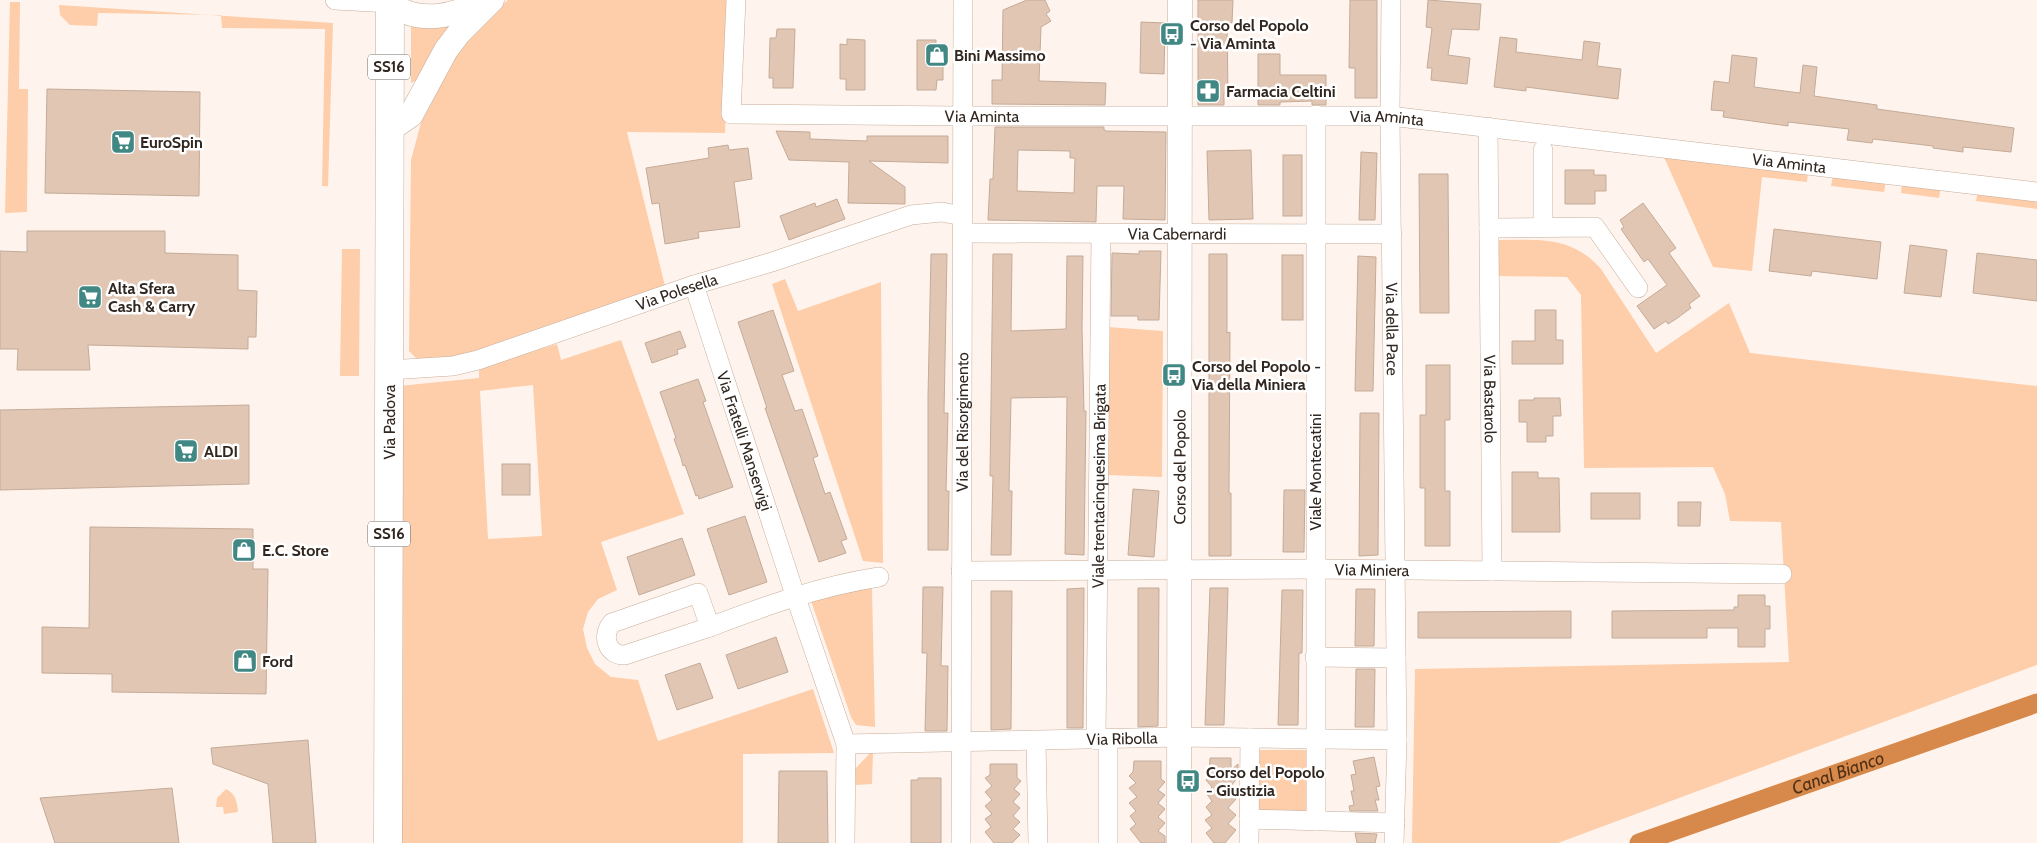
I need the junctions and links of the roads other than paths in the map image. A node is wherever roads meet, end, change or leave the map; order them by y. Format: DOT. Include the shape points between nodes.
graph roads {
  1 [pos="335,0"];
  2 [pos="481,0"];
  3 [pos="492,0"];
  4 [pos="736,0"];
  5 [pos="963,0"];
  6 [pos="1180,0"];
  7 [pos="1391,0"];
  8 [pos="391,1"];
  9 [pos="1316,115"];
  10 [pos="962,116"];
  11 [pos="1180,116"];
  12 [pos="1390,116"];
  13 [pos="1488,127"];
  14 [pos="388,131"];
  15 [pos="1543,150"];
  16 [pos="2037,192"];
  17 [pos="962,225"];
  18 [pos="1543,227"];
  19 [pos="1489,228"];
  20 [pos="1101,234"];
  21 [pos="1179,234"];
  22 [pos="1316,234"];
  23 [pos="1392,234"];
  24 [pos="694,285"];
  25 [pos="1638,288"];
  26 [pos="390,370"];
  27 [pos="1315,569"];
  28 [pos="1098,570"];
  29 [pos="1179,570"];
  30 [pos="1396,570"];
  31 [pos="961,571"];
  32 [pos="1492,571"];
  33 [pos="1782,574"];
  34 [pos="879,577"];
  35 [pos="795,595"];
  36 [pos="710,627"];
  37 [pos="1315,658"];
  38 [pos="1396,658"];
  39 [pos="1179,738"];
  40 [pos="1250,738"];
  41 [pos="1102,739"];
  42 [pos="1315,739"];
  43 [pos="1397,740"];
  44 [pos="1036,741"];
  45 [pos="961,743"];
  46 [pos="846,744"];
  47 [pos="1249,819"];
  48 [pos="1316,821"];
  49 [pos="1395,823"];
  50 [pos="388,843"];
  51 [pos="845,843"];
  52 [pos="961,843"];
  53 [pos="1038,843"];
  54 [pos="1108,843"];
  55 [pos="1178,843"];
  56 [pos="1249,843"];
  57 [pos="1394,843"];
  1 -- 8 [label="street"];
  2 -- 8 [label="street" via="460,12 433,16 398,10"];
  3 -- 14 [label="street" via="446,50 411,115"];
  4 -- 10 [label="street, Via Aminta" via="731,114"];
  5 -- 10 [label="street, Via del Risorgimento"];
  6 -- 11 [label="street, Corso del Popolo"];
  7 -- 12 [label="street, Via della Pace"];
  8 -- 14 [label="main road, Via Padova / SS16"];
  9 -- 11 [label="street, Via Aminta"];
  9 -- 12 [label="street, Via Aminta"];
  9 -- 22 [label="street, Viale Montecatini"];
  10 -- 11 [label="street, Via Aminta"];
  10 -- 17 [label="street, Via del Risorgimento"];
  11 -- 21 [label="street, Corso del Popolo"];
  12 -- 13 [label="street, Via Aminta"];
  12 -- 23 [label="street, Via della Pace"];
  13 -- 16 [label="street, Via Aminta"];
  13 -- 19 [label="street, Via Bastarolo"];
  14 -- 26 [label="main road, Via Padova / SS16"];
  15 -- 18 [label="street"];
  17 -- 20 [label="street, Via Cabernardi"];
  17 -- 24 [label="street, Via Polesella" via="942,212 911,215"];
  17 -- 31 [label="street, Via del Risorgimento"];
  18 -- 19 [label="street"];
  18 -- 25 [label="street" via="1595,227"];
  19 -- 32 [label="street, Via Bastarolo"];
  20 -- 21 [label="street, Via Cabernardi"];
  20 -- 28 [label="street, Viale trentacinquesima Brigata"];
  21 -- 22 [label="street, Via Cabernardi"];
  21 -- 29 [label="street, Corso del Popolo"];
  22 -- 23 [label="street, Via Cabernardi"];
  22 -- 27 [label="street, Viale Montecatini"];
  23 -- 30 [label="street, Via della Pace"];
  24 -- 26 [label="street, Via Polesella" via="478,360 453,366"];
  24 -- 35 [label="street, Via Fratelli Manservigi"];
  26 -- 50 [label="main road, Via Padova / SS16"];
  27 -- 29 [label="street, Via Miniera"];
  27 -- 30 [label="street, Via Miniera"];
  27 -- 37 [label="street, Viale Montecatini"];
  28 -- 29 [label="street, Via Miniera"];
  28 -- 31 [label="street, Via Miniera"];
  28 -- 41 [label="street, Viale trentacinquesima Brigata"];
  29 -- 39 [label="street, Corso del Popolo"];
  30 -- 32 [label="street, Via Miniera"];
  30 -- 38 [label="street, Via della Pace"];
  31 -- 45 [label="street, Via del Risorgimento"];
  32 -- 33 [label="street, Via Miniera"];
  34 -- 35 [label="street"];
  35 -- 36 [label="street"];
  35 -- 46 [label="street, Via Fratelli Manservigi"];
  36 -- 36 [label="street" via="698,593 618,620 608,627 606,638 612,650 625,655"];
  37 -- 38 [label="street"];
  37 -- 42 [label="street, Viale Montecatini"];
  38 -- 43 [label="street, Via della Pace"];
  39 -- 40 [label="street, Via Ribolla"];
  39 -- 41 [label="street, Via Ribolla"];
  39 -- 55 [label="street, Corso del Popolo"];
  40 -- 42 [label="street, Via Ribolla"];
  40 -- 47 [label="street"];
  41 -- 44 [label="street, Via Ribolla"];
  41 -- 54 [label="street, Viale trentacinquesima Brigata"];
  42 -- 43 [label="street, Via Ribolla"];
  42 -- 48 [label="street, Viale Montecatini"];
  43 -- 49 [label="street, Via della Pace"];
  44 -- 45 [label="street, Via Ribolla"];
  44 -- 53 [label="street"];
  45 -- 46 [label="street, Via Ribolla"];
  45 -- 52 [label="street, Via del Risorgimento"];
  46 -- 51 [label="street, Via Fratelli Manservigi"];
  47 -- 48 [label="street"];
  47 -- 56 [label="street"];
  48 -- 49 [label="street"];
  49 -- 57 [label="street, Via della Pace"];
}
